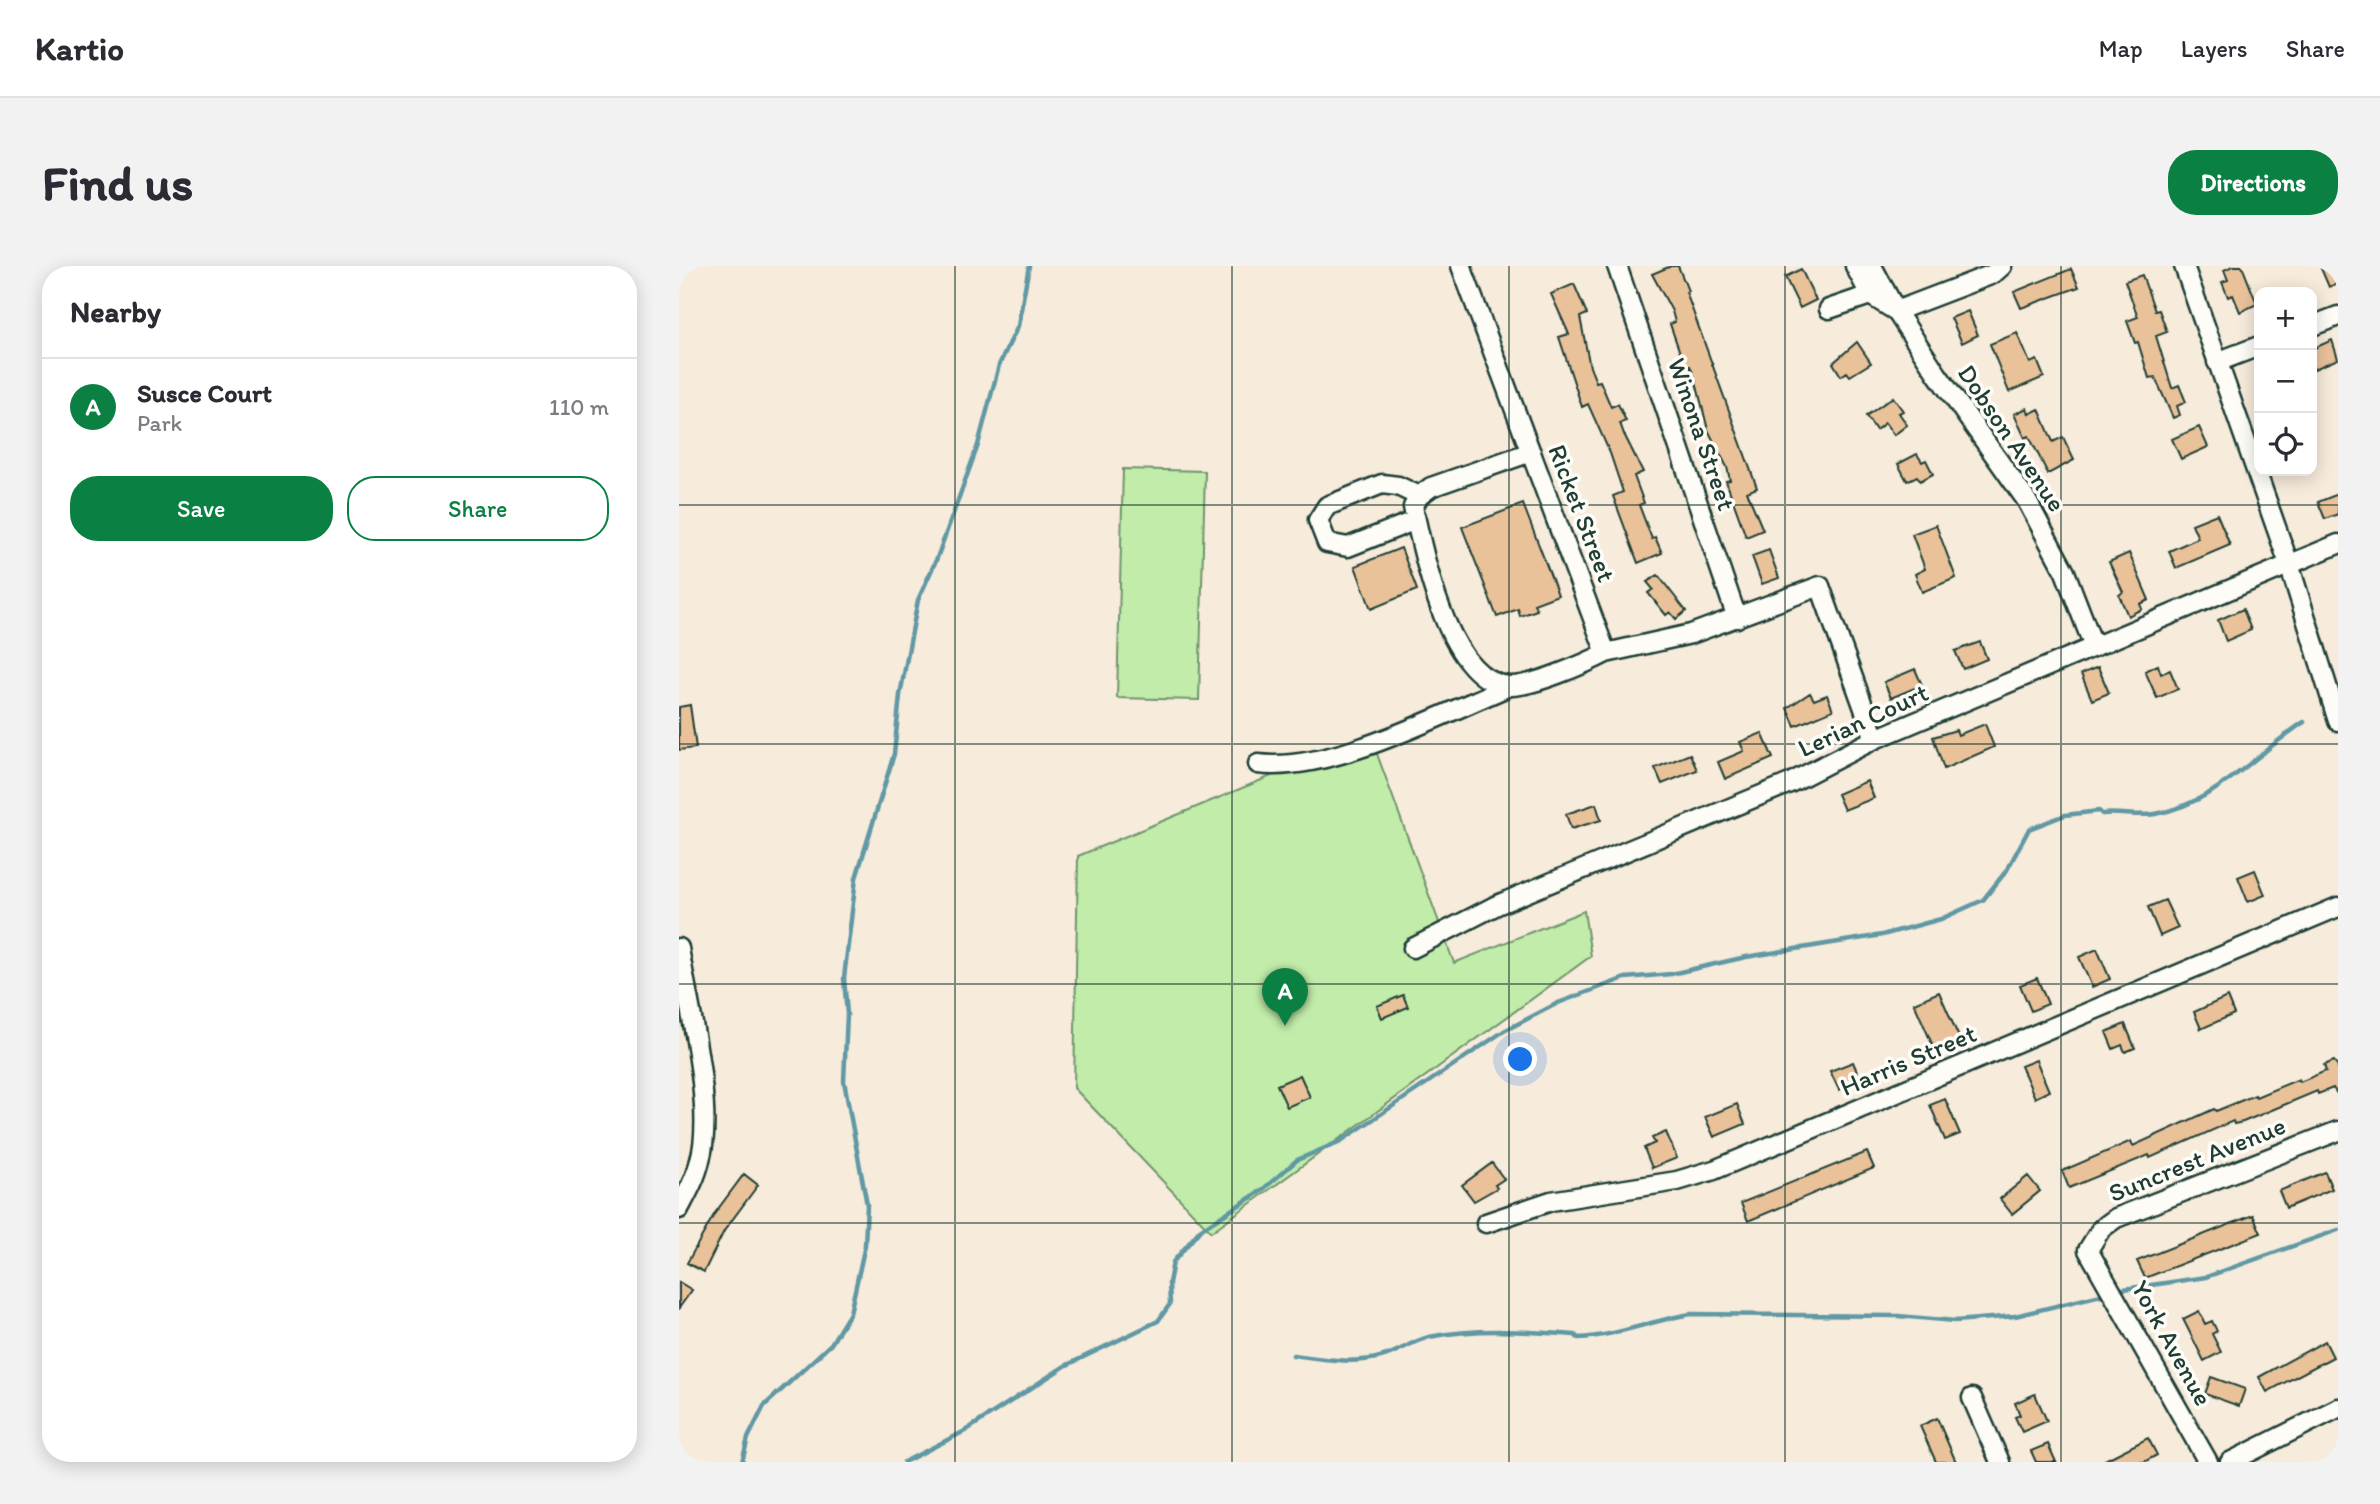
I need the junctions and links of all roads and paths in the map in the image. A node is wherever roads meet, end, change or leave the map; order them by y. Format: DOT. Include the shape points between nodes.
graph roads {
  1 [pos="1461,266"];
  2 [pos="1616,266"];
  3 [pos="1855,266"];
  4 [pos="1872,266"];
  5 [pos="2002,266"];
  6 [pos="2184,266"];
  7 [pos="1870,295"];
  8 [pos="1829,309"];
  9 [pos="1896,311"];
  10 [pos="2338,316"];
  11 [pos="2317,324"];
  12 [pos="2254,348"];
  13 [pos="2217,362"];
  14 [pos="1531,452"];
  15 [pos="1419,496"];
  16 [pos="1416,520"];
  17 [pos="2338,544"];
  18 [pos="2289,564"];
  19 [pos="1737,618"];
  20 [pos="2094,647"];
  21 [pos="1607,653"];
  22 [pos="1510,686"];
  23 [pos="2338,721"];
  24 [pos="1875,739"];
  25 [pos="1258,764"];
  26 [pos="2338,907"];
  27 [pos="679,948"];
  28 [pos="1413,948"];
  29 [pos="2338,1131"];
  30 [pos="679,1209"];
  31 [pos="1486,1223"];
  32 [pos="2088,1250"];
  33 [pos="1972,1398"];
  34 [pos="2338,1408"];
  35 [pos="2000,1462"];
  36 [pos="2208,1462"];
  37 [pos="2230,1462"];
  1 -- 14 [label="street, Ricket Street"];
  2 -- 19 [label="street, Winona Street"];
  3 -- 7 [label="street"];
  4 -- 9 [label="street, Dobson Avenue"];
  5 -- 9 [label="street" via="1993,274"];
  6 -- 13 [label="street"];
  7 -- 8 [label="street"];
  7 -- 9 [label="street"];
  9 -- 20 [label="street, Dobson Avenue" via="2027,501 2065,572"];
  10 -- 11 [label="street"];
  12 -- 13 [label="street"];
  13 -- 18 [label="street"];
  14 -- 15 [label="street" via="1431,487"];
  14 -- 21 [label="street, Ricket Street"];
  15 -- 16 [label="street" via="1413,507"];
  15 -- 16 [label="street" via="1382,484 1327,506 1318,520 1327,543 1348,547"];
  16 -- 22 [label="street" via="1457,647 1483,677"];
  17 -- 18 [label="street, Lerian Court"];
  18 -- 20 [label="street, Lerian Court"];
  18 -- 23 [label="street"];
  19 -- 21 [label="street" via="1663,642"];
  19 -- 24 [label="street" via="1819,586"];
  20 -- 24 [label="street, Lerian Court"];
  21 -- 22 [label="street" via="1578,668"];
  22 -- 25 [label="street" via="1352,751 1278,767"];
  24 -- 28 [label="street, Lerian Court" via="1790,783 1497,905"];
  26 -- 31 [label="street, Harris Street" via="1714,1170 1677,1181 1551,1201"];
  27 -- 30 [label="street" via="705,1130 701,1159"];
  29 -- 32 [label="street, Suncrest Avenue" via="2116,1218 2101,1228"];
  32 -- 36 [label="street, York Avenue"];
  33 -- 35 [label="street"];
  34 -- 37 [label="street"];
}
